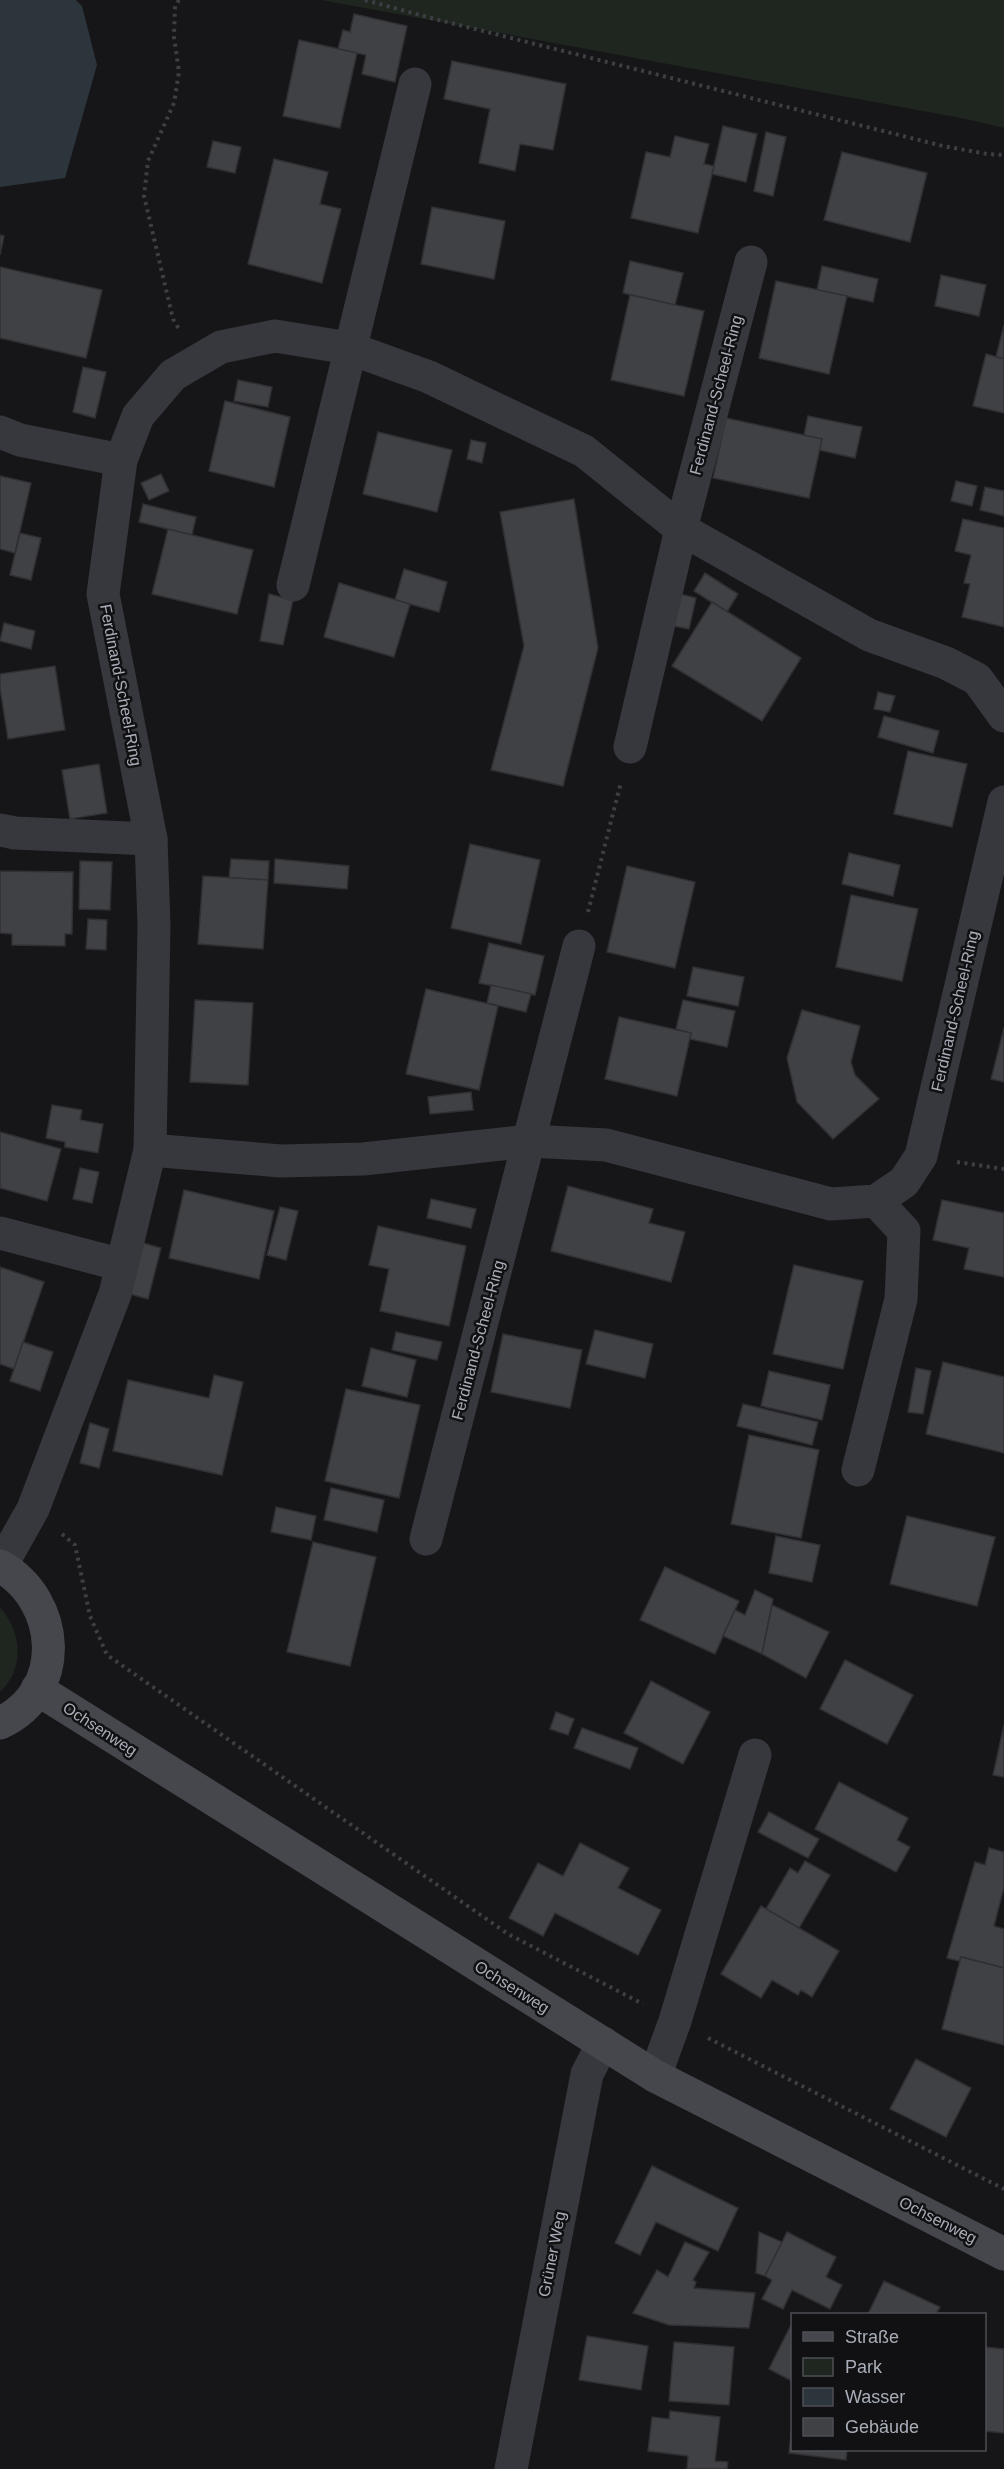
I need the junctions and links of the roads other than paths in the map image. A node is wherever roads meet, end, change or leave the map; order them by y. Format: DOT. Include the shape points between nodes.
graph roads {
  1 [pos="415,84"];
  2 [pos="751,262"];
  3 [pos="349,348"];
  4 [pos="0,432"];
  5 [pos="121,460"];
  6 [pos="681,529"];
  7 [pos="293,585"];
  8 [pos="1004,716"];
  9 [pos="630,747"];
  10 [pos="1004,802"];
  11 [pos="0,830"];
  12 [pos="151,839"];
  13 [pos="579,946"];
  14 [pos="530,1141"];
  15 [pos="150,1150"];
  16 [pos="876,1201"];
  17 [pos="0,1233"];
  18 [pos="122,1265"];
  19 [pos="858,1470"];
  20 [pos="426,1539"];
  21 [pos="0,1566"];
  22 [pos="37,1689"];
  23 [pos="0,1723"];
  24 [pos="755,1755"];
  25 [pos="603,2043"];
  26 [pos="655,2076"];
  27 [pos="1004,2254"];
  28 [pos="511,2469"];
  1 -- 3 [label="street"];
  2 -- 6 [label="street, Ferdinand-Scheel-Ring"];
  3 -- 5 [label="street, Ferdinand-Scheel-Ring" via="275,336 221,347 173,375 138,416"];
  3 -- 6 [label="street, Ferdinand-Scheel-Ring" via="429,377 584,451"];
  3 -- 7 [label="street"];
  4 -- 5 [label="street" via="20,440"];
  5 -- 12 [label="street, Ferdinand-Scheel-Ring" via="104,594"];
  6 -- 8 [label="street, Ferdinand-Scheel-Ring" via="869,635 946,663 977,679"];
  6 -- 9 [label="street, Ferdinand-Scheel-Ring"];
  10 -- 16 [label="street, Ferdinand-Scheel-Ring" via="921,1156 904,1182"];
  11 -- 12 [label="street"];
  12 -- 15 [label="street, Ferdinand-Scheel-Ring" via="154,925"];
  13 -- 14 [label="street, Ferdinand-Scheel-Ring"];
  14 -- 15 [label="street" via="363,1159 281,1161"];
  14 -- 16 [label="street" via="606,1145 831,1204"];
  14 -- 20 [label="street, Ferdinand-Scheel-Ring"];
  15 -- 18 [label="street, Ferdinand-Scheel-Ring"];
  16 -- 19 [label="street" via="904,1231 901,1299"];
  17 -- 18 [label="street"];
  18 -- 21 [label="street, Ferdinand-Scheel-Ring" via="115,1294 33,1509"];
  21 -- 22 [label="main road" via="32,1593 46,1623 48,1658"];
  22 -- 23 [label="main road" via="24,1707"];
  22 -- 25 [label="main road, Ochsenweg"];
  24 -- 26 [label="street"];
  25 -- 26 [label="main road, Ochsenweg"];
  25 -- 28 [label="street, Grüner Weg" via="587,2074"];
  26 -- 27 [label="main road, Ochsenweg"];
}
